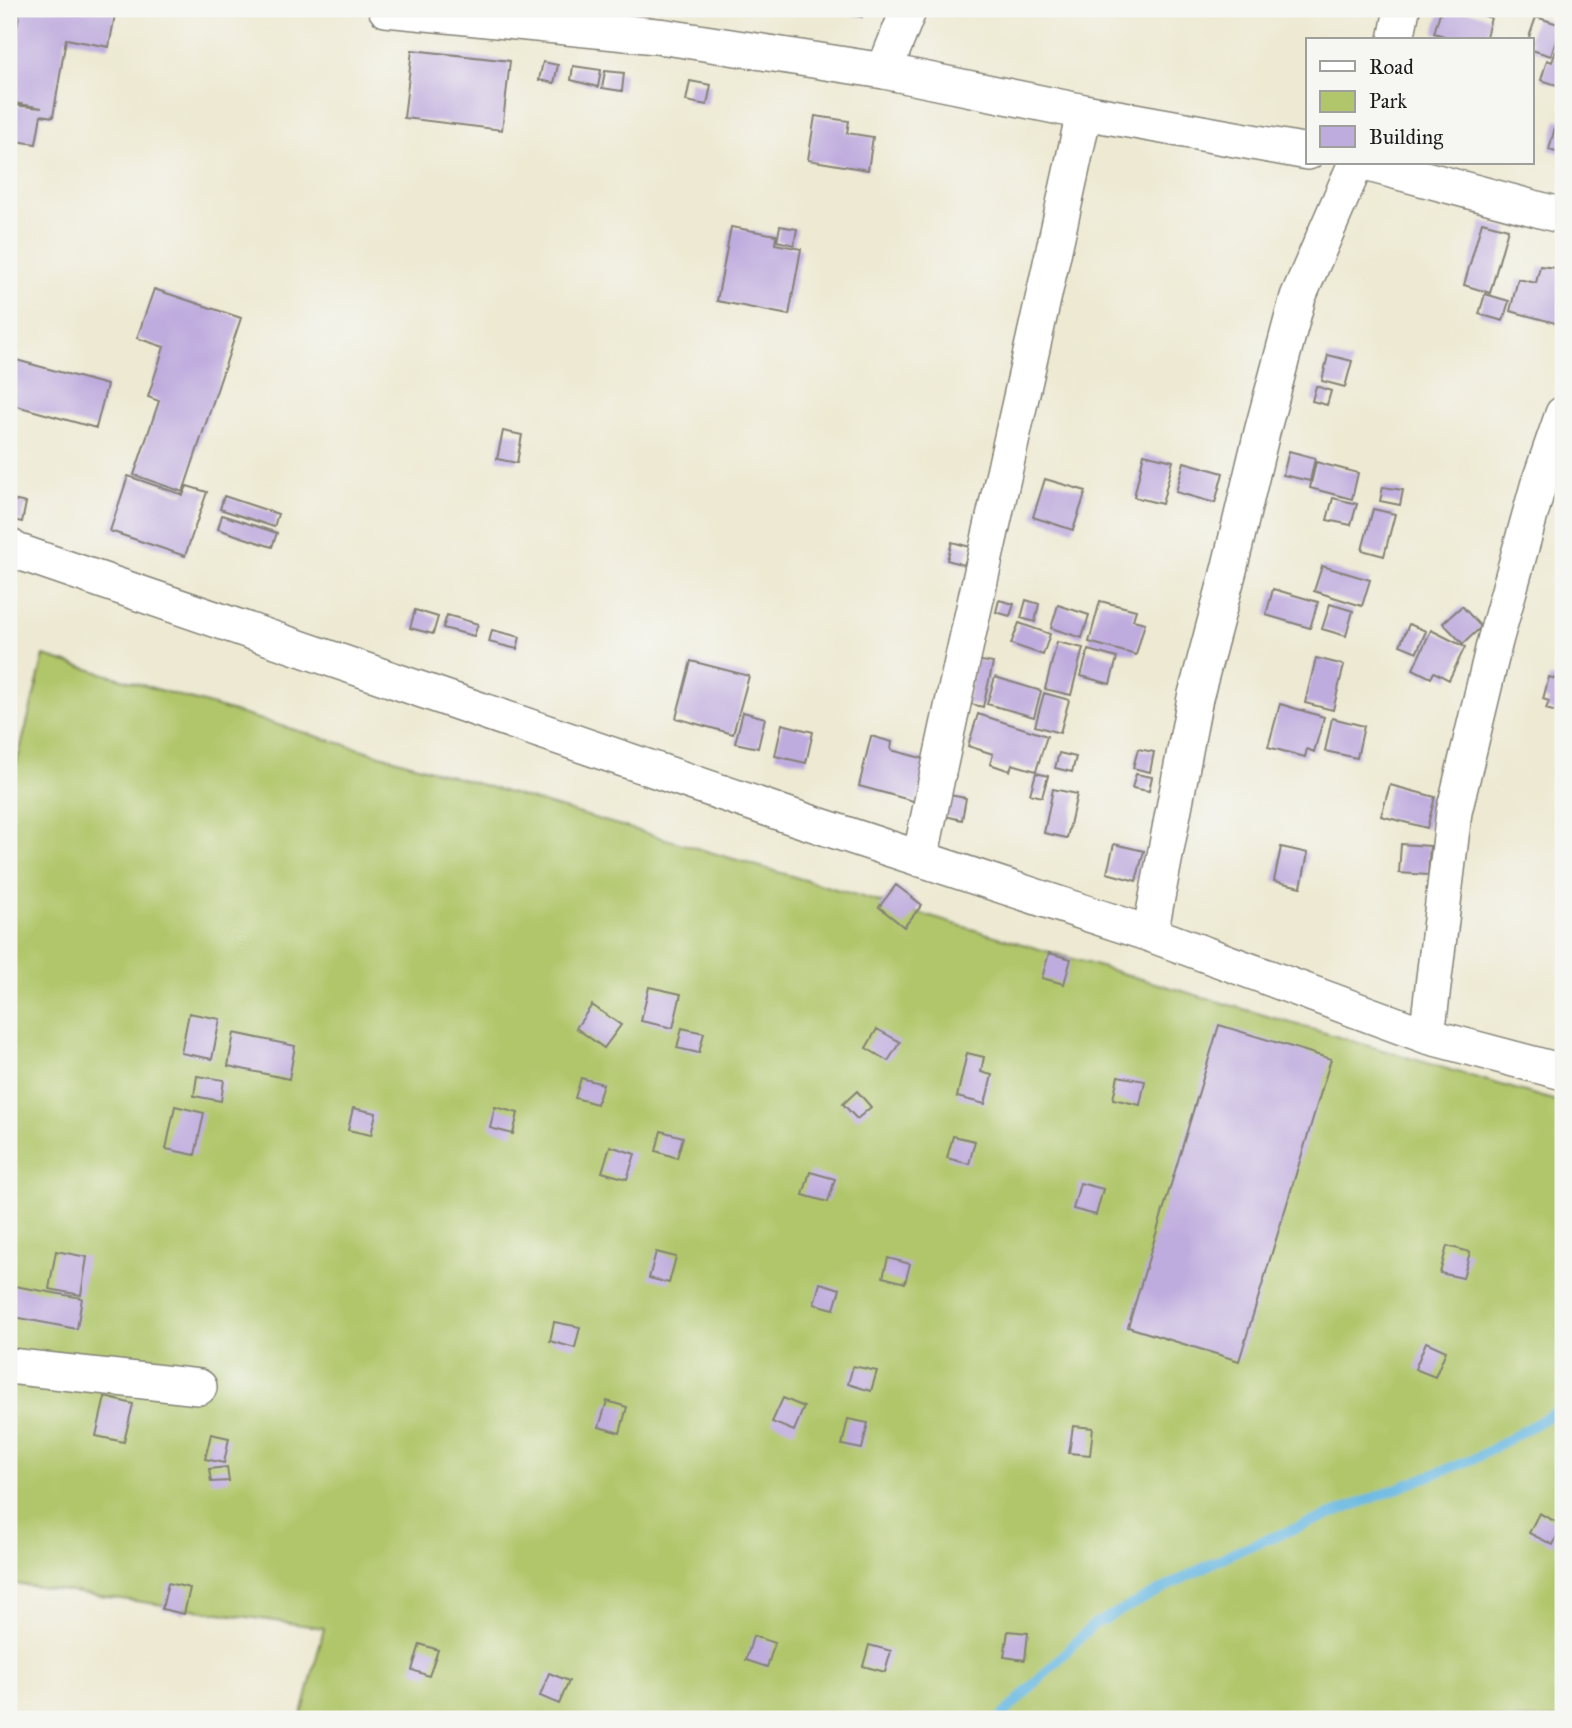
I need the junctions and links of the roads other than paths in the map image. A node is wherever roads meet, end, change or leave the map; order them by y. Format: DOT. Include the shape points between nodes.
graph roads {
  1 [pos="386,9"];
  2 [pos="909,9"];
  3 [pos="1402,9"];
  4 [pos="1396,38"];
  5 [pos="884,72"];
  6 [pos="1084,112"];
  7 [pos="1306,152"];
  8 [pos="1366,164"];
  9 [pos="1371,164"];
  10 [pos="1563,216"];
  11 [pos="1563,414"];
  12 [pos="9,546"];
  13 [pos="920,859"];
  14 [pos="1150,934"];
  15 [pos="1427,1036"];
  16 [pos="1563,1072"];
  17 [pos="9,1366"];
  18 [pos="199,1387"];
  1 -- 5 [label="street" via="666,37"];
  2 -- 5 [label="street"];
  3 -- 4 [label="street"];
  5 -- 6 [label="street"];
  6 -- 7 [label="street"];
  6 -- 13 [label="street"];
  8 -- 14 [label="street" via="1298,297 1195,698"];
  9 -- 10 [label="street"];
  11 -- 15 [label="street" via="1506,602 1454,812"];
  12 -- 13 [label="street"];
  13 -- 14 [label="street"];
  14 -- 15 [label="street"];
  15 -- 16 [label="street"];
  17 -- 18 [label="street"];
}
